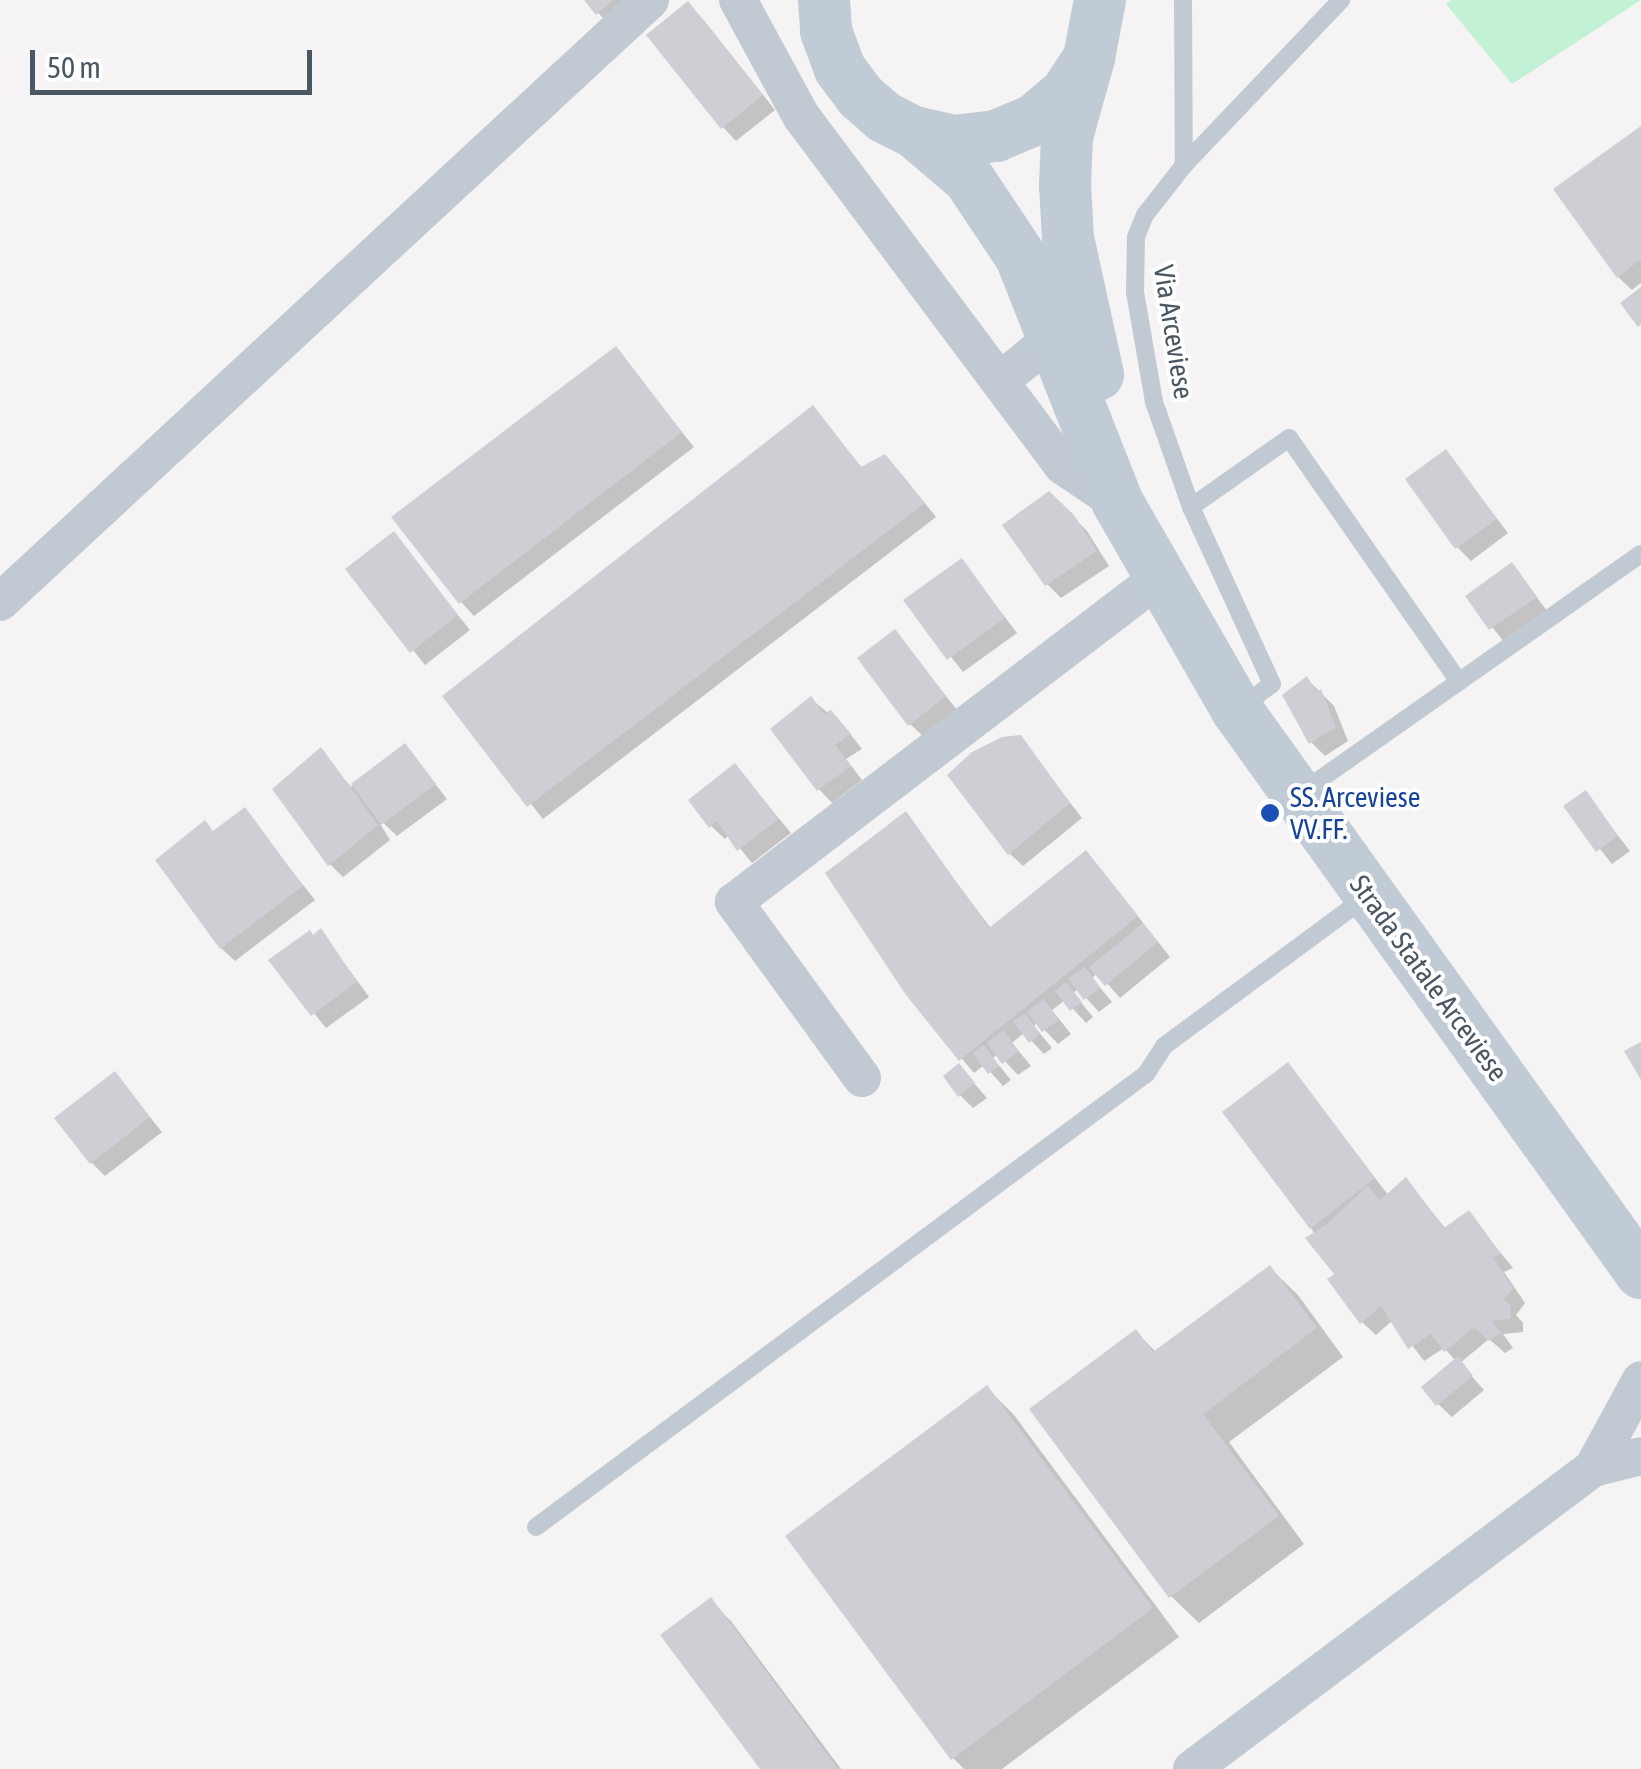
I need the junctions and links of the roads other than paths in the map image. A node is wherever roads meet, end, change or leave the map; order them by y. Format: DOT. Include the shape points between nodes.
graph roads {
  1 [pos="650,0"];
  2 [pos="738,0"];
  3 [pos="795,0"];
  4 [pos="824,0"];
  5 [pos="1100,0"];
  6 [pos="1183,0"];
  7 [pos="1341,0"];
  8 [pos="1089,58"];
  9 [pos="840,69"];
  10 [pos="914,132"];
  11 [pos="1184,165"];
  12 [pos="1068,325"];
  13 [pos="1000,381"];
  14 [pos="1118,503"];
  15 [pos="1191,507"];
  16 [pos="1641,554"];
  17 [pos="1160,577"];
  18 [pos="0,602"];
  19 [pos="1460,682"];
  20 [pos="1237,710"];
  21 [pos="1298,795"];
  22 [pos="1369,894"];
  23 [pos="862,1078"];
  24 [pos="1641,1274"];
  25 [pos="1641,1380"];
  26 [pos="1641,1456"];
  27 [pos="1594,1468"];
  28 [pos="536,1527"];
  29 [pos="1192,1769"];
  1 -- 18 [label="street"];
  2 -- 13 [label="street" via="802,116"];
  3 -- 9 [label="main road" via="816,20"];
  4 -- 9 [label="main road" via="826,31"];
  5 -- 8 [label="main road"];
  6 -- 11 [label="lane"];
  7 -- 11 [label="lane, Via Arceviese"];
  8 -- 10 [label="main road" via="1066,93 1009,131 954,140"];
  8 -- 12 [label="main road" via="1067,137"];
  9 -- 10 [label="main road" via="872,107"];
  10 -- 12 [label="main road" via="969,179"];
  11 -- 15 [label="lane, Via Arceviese" via="1146,215 1134,260 1154,402"];
  12 -- 13 [label="street"];
  12 -- 14 [label="main road"];
  12 -- 17 [label="main road" via="1106,408"];
  13 -- 14 [label="street" via="1062,466"];
  14 -- 17 [label="main road"];
  15 -- 19 [label="lane" via="1289,438"];
  15 -- 20 [label="lane, Via Arceviese" via="1272,684"];
  16 -- 19 [label="lane"];
  17 -- 20 [label="main road, Strada Statale Arceviese"];
  17 -- 23 [label="street" via="734,902"];
  19 -- 21 [label="lane"];
  20 -- 21 [label="main road, Strada Statale Arceviese"];
  21 -- 22 [label="main road, Strada Statale Arceviese"];
  22 -- 24 [label="main road, Strada Statale Arceviese"];
  22 -- 28 [label="lane" via="1164,1046 1146,1074"];
  25 -- 27 [label="street"];
  26 -- 27 [label="street"];
  27 -- 29 [label="street"];
}
